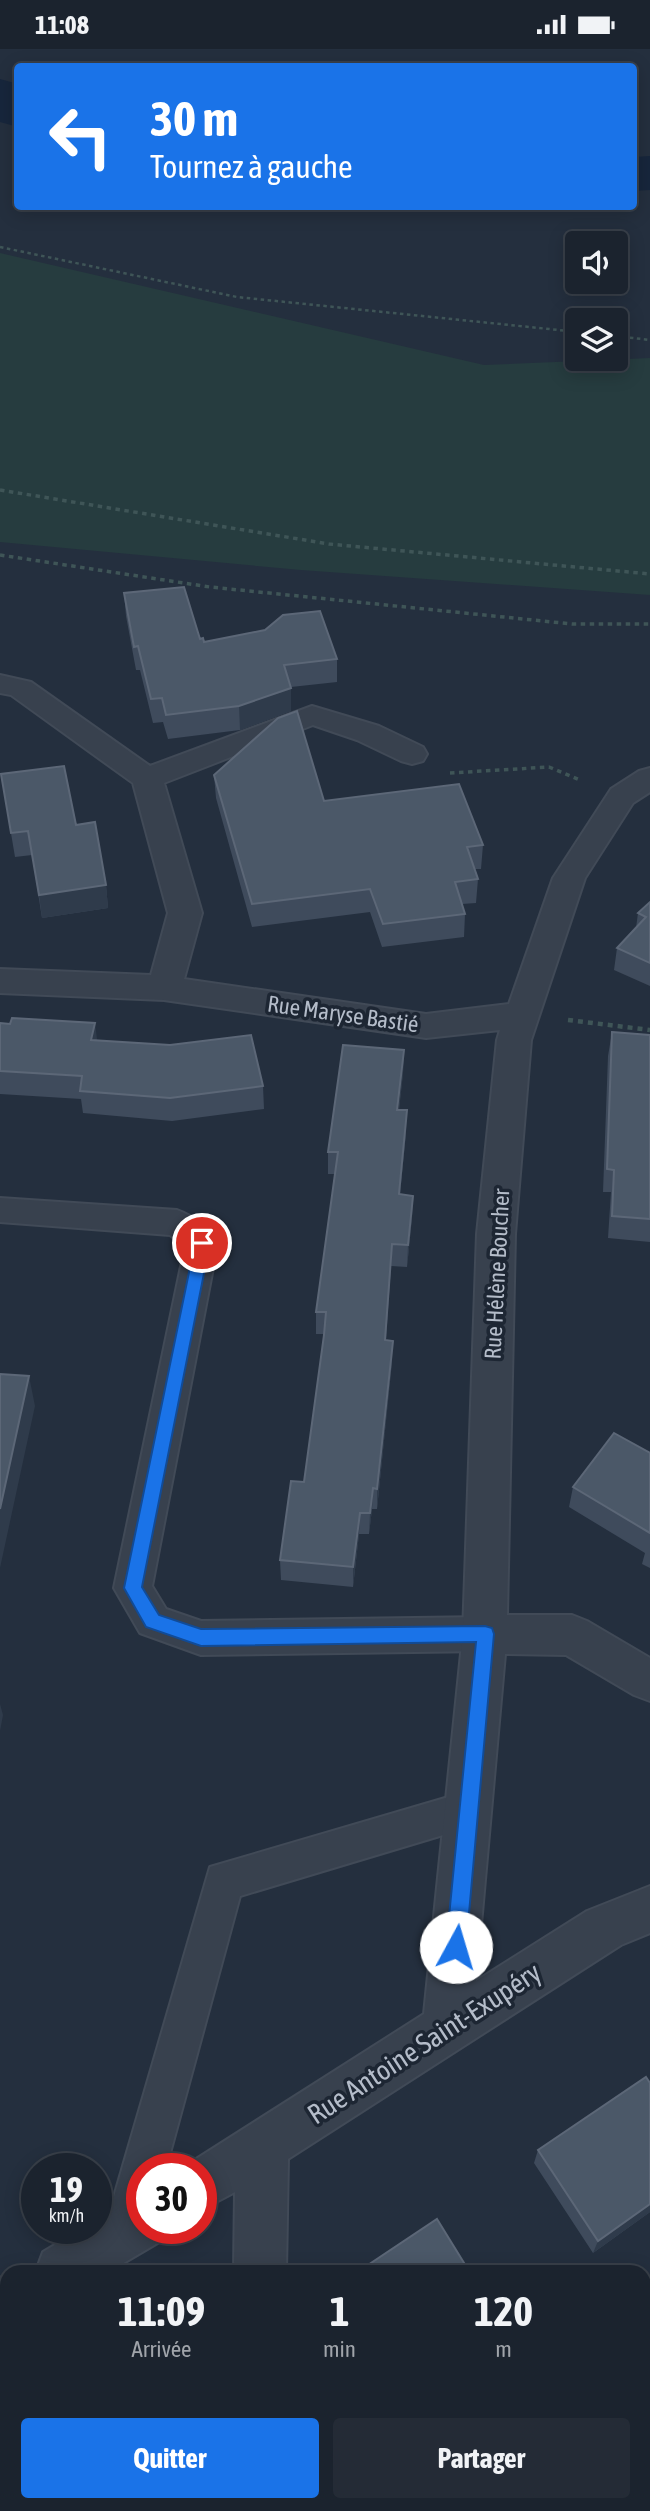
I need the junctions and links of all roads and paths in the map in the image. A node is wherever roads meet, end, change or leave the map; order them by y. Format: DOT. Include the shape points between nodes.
graph roads {
  1 [pos="0,247"];
  2 [pos="565,331"];
  3 [pos="628,337"];
  4 [pos="650,340"];
  5 [pos="0,490"];
  6 [pos="0,555"];
  7 [pos="650,574"];
  8 [pos="650,624"];
  9 [pos="0,684"];
  10 [pos="412,754"];
  11 [pos="147,778"];
  12 [pos="650,778"];
  13 [pos="622,796"];
  14 [pos="0,981"];
  15 [pos="163,988"];
  16 [pos="522,1014"];
  17 [pos="650,1030"];
  18 [pos="0,1210"];
  19 [pos="485,1634"];
  20 [pos="650,1681"];
  21 [pos="469,1810"];
  22 [pos="650,1909"];
  23 [pos="447,2029"];
  24 [pos="261,2147"];
  25 [pos="148,2153"];
  26 [pos="217,2175"];
  27 [pos="126,2231"];
  28 [pos="72,2265"];
  29 [pos="260,2265"];
  1 -- 2 [label="path" via="237,297"];
  3 -- 4 [label="path"];
  5 -- 7 [label="path" via="329,544"];
  6 -- 8 [label="path" via="210,587 572,624"];
  9 -- 11 [label="street" via="20,688"];
  10 -- 11 [label="street" via="368,733 312,715"];
  10 -- 13 [label="path" via="449,773 549,767"];
  11 -- 15 [label="street" via="185,913"];
  12 -- 13 [label="street, Rue Hélène Boucher"];
  13 -- 16 [label="street, Rue Hélène Boucher" via="569,879"];
  14 -- 15 [label="street, Rue Maryse Bastié"];
  15 -- 16 [label="street, Rue Maryse Bastié" via="426,1026"];
  16 -- 17 [label="path"];
  16 -- 19 [label="street, Rue Hélène Boucher" via="514,1040 496,1234"];
  18 -- 19 [label="lane" via="177,1223 202,1243 133,1588 153,1621 201,1637"];
  19 -- 20 [label="street" via="572,1635"];
  19 -- 21 [label="street, Rue Hélène Boucher"];
  21 -- 23 [label="street, Rue Hélène Boucher"];
  21 -- 25 [label="lane" via="224,1881"];
  22 -- 23 [label="street, Rue Antoine Saint-Exupéry" via="604,1928"];
  23 -- 24 [label="street, Rue Antoine Saint-Exupéry"];
  24 -- 26 [label="street, Rue Antoine Saint-Exupéry"];
  24 -- 29 [label="street"];
  27 -- 28 [label="street"];
}
